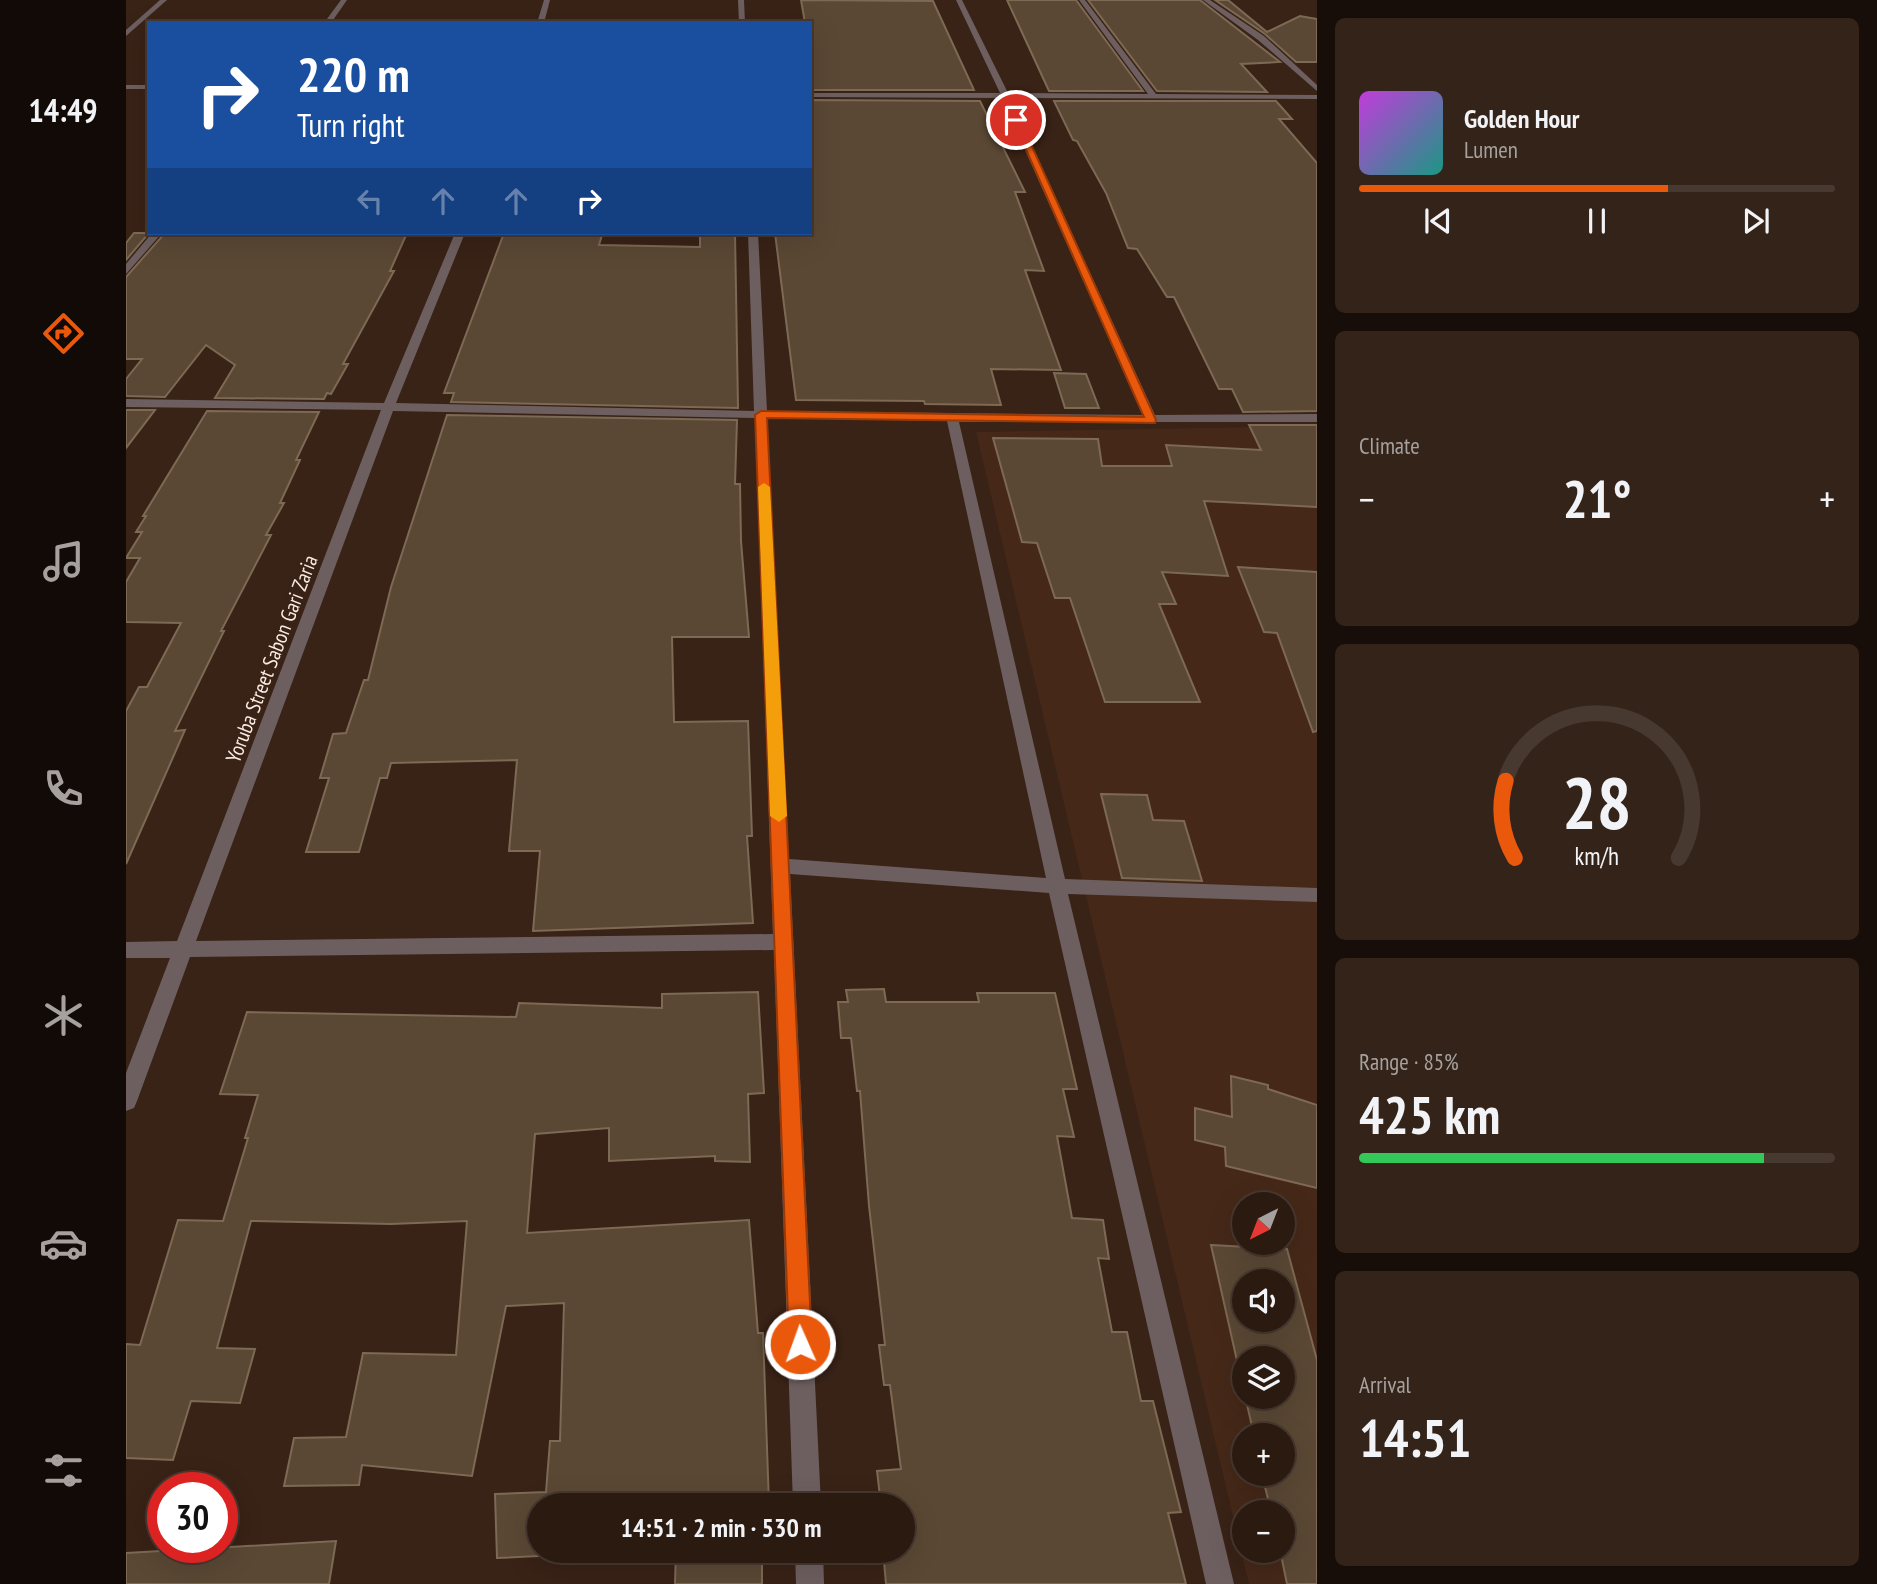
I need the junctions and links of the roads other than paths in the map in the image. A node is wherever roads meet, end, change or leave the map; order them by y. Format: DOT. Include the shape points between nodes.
graph roads {
  1 [pos="164,0"];
  2 [pos="344,0"];
  3 [pos="547,0"];
  4 [pos="741,0"];
  5 [pos="958,0"];
  6 [pos="1082,0"];
  7 [pos="1206,0"];
  8 [pos="328,21"];
  9 [pos="541,21"];
  10 [pos="742,21"];
  11 [pos="126,33"];
  12 [pos="126,87"];
  13 [pos="147,87"];
  14 [pos="1317,89"];
  15 [pos="812,95"];
  16 [pos="1005,95"];
  17 [pos="1153,95"];
  18 [pos="1317,97"];
  19 [pos="155,235"];
  20 [pos="459,235"];
  21 [pos="753,235"];
  22 [pos="126,271"];
  23 [pos="126,403"];
  24 [pos="389,405"];
  25 [pos="761,415"];
  26 [pos="952,417"];
  27 [pos="1317,418"];
  28 [pos="1151,420"];
  29 [pos="781,866"];
  30 [pos="1057,886"];
  31 [pos="1317,895"];
  32 [pos="784,942"];
  33 [pos="186,947"];
  34 [pos="126,950"];
  35 [pos="126,1101"];
  36 [pos="807,1493"];
  37 [pos="809,1563"];
  38 [pos="810,1584"];
  39 [pos="1220,1584"];
  1 -- 11 [label="street"];
  2 -- 8 [label="street"];
  3 -- 9 [label="street"];
  4 -- 10 [label="street"];
  5 -- 16 [label="street"];
  6 -- 17 [label="street"];
  7 -- 14 [label="street" via="1261,38"];
  12 -- 13 [label="street"];
  15 -- 16 [label="street"];
  16 -- 17 [label="street"];
  16 -- 28 [label="street"];
  17 -- 18 [label="street"];
  19 -- 22 [label="street"];
  20 -- 24 [label="street, Yoruba Street Sabon Gari Zaria"];
  21 -- 25 [label="street"];
  23 -- 24 [label="street"];
  24 -- 25 [label="street"];
  24 -- 33 [label="street, Yoruba Street Sabon Gari Zaria"];
  25 -- 26 [label="street"];
  25 -- 29 [label="street"];
  26 -- 28 [label="street"];
  26 -- 30 [label="street"];
  27 -- 28 [label="street"];
  29 -- 30 [label="street"];
  29 -- 32 [label="street"];
  30 -- 31 [label="street"];
  30 -- 39 [label="street"];
  32 -- 33 [label="street"];
  32 -- 36 [label="street"];
  33 -- 34 [label="street"];
  33 -- 35 [label="street, Yoruba Street Sabon Gari Zaria"];
  37 -- 38 [label="street"];
}
